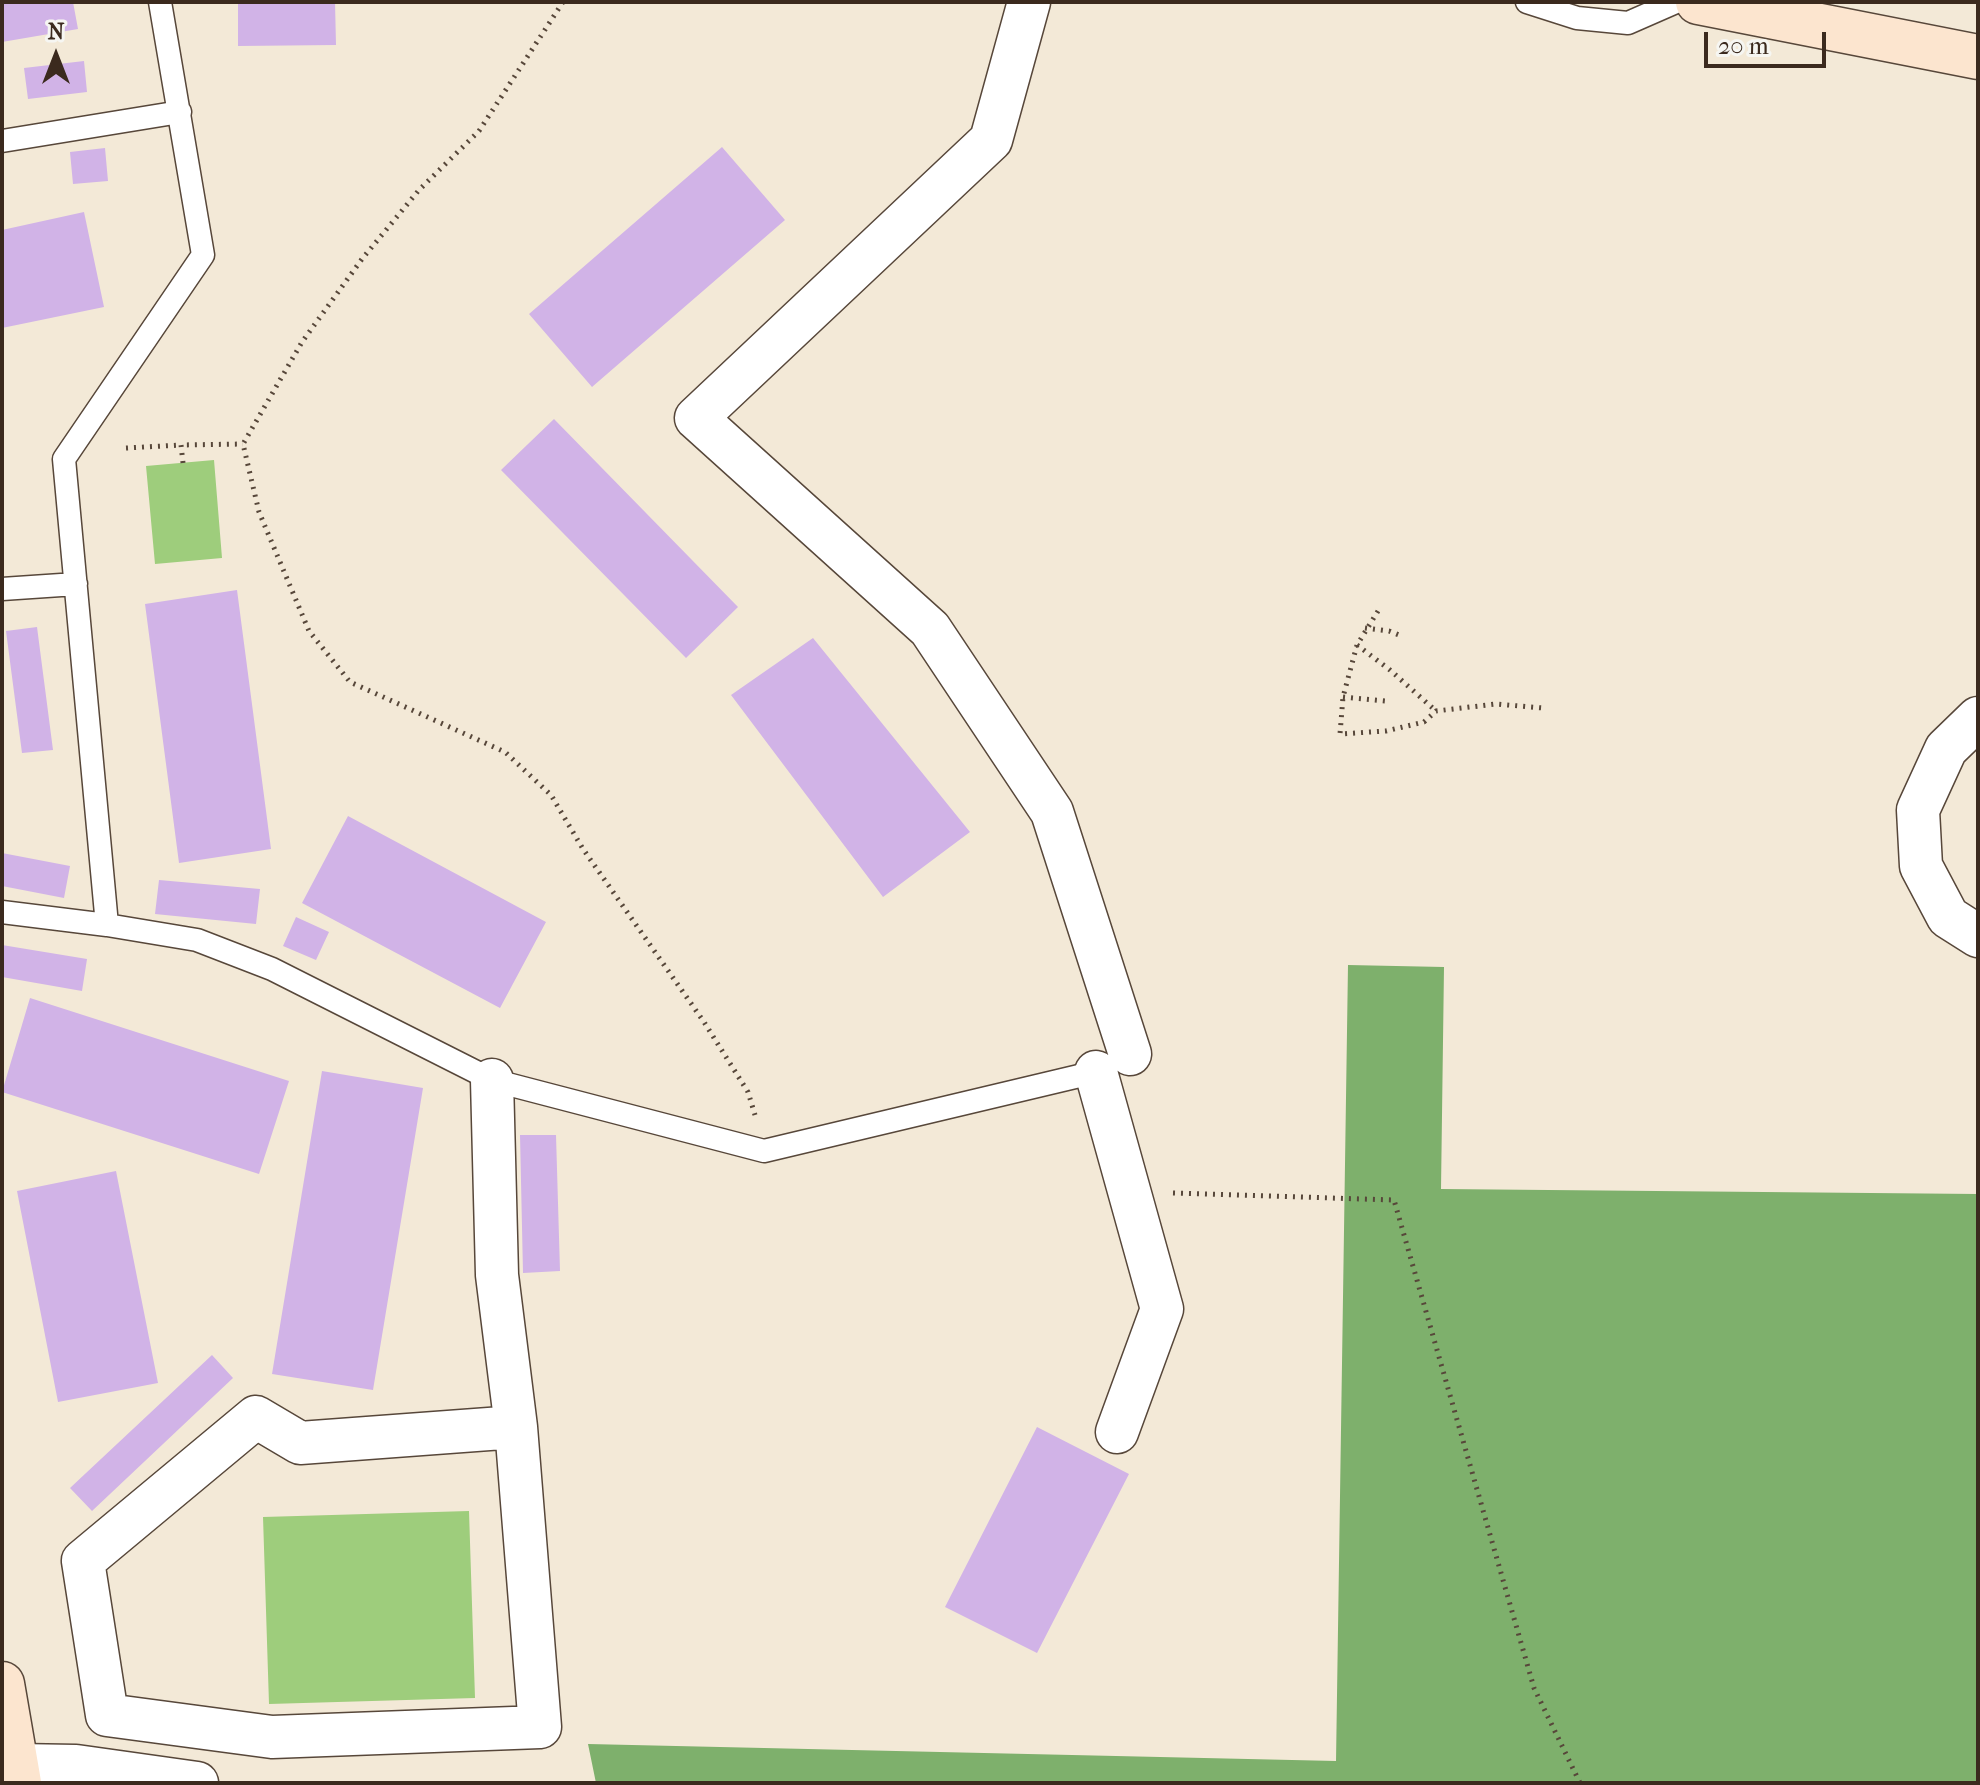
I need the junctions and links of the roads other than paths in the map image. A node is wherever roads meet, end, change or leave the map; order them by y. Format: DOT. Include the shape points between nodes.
graph roads {
  1 [pos="160,2"];
  2 [pos="1029,2"];
  3 [pos="1527,2"];
  4 [pos="1676,2"];
  5 [pos="1698,2"];
  6 [pos="1978,57"];
  7 [pos="180,112"];
  8 [pos="2,141"];
  9 [pos="76,584"];
  10 [pos="2,589"];
  11 [pos="1978,718"];
  12 [pos="2,912"];
  13 [pos="107,925"];
  14 [pos="1963,927"];
  15 [pos="1113,1063"];
  16 [pos="492,1080"];
  17 [pos="516,1427"];
  18 [pos="1117,1432"];
  19 [pos="2,1684"];
  20 [pos="18,1774"];
  21 [pos="197,1783"];
  1 -- 7 [label="lane"];
  2 -- 15 [label="street" via="991,140 696,418 930,629 1052,812"];
  3 -- 4 [label="lane" via="1577,18 1628,23"];
  5 -- 6 [label="street"];
  7 -- 8 [label="lane"];
  7 -- 9 [label="lane" via="203,255 64,459"];
  9 -- 10 [label="lane"];
  9 -- 13 [label="lane"];
  11 -- 14 [label="street" via="1946,749 1918,810 1921,866"];
  12 -- 13 [label="lane"];
  13 -- 16 [label="lane" via="197,940 272,969"];
  15 -- 16 [label="lane" via="764,1151"];
  15 -- 18 [label="street" via="1130,1192 1162,1309"];
  16 -- 17 [label="street" via="497,1275"];
  17 -- 17 [label="street" via="300,1443 256,1417 83,1561 107,1715 272,1737 540,1727"];
  19 -- 20 [label="street"];
  20 -- 21 [label="street" via="76,1766"];
}
